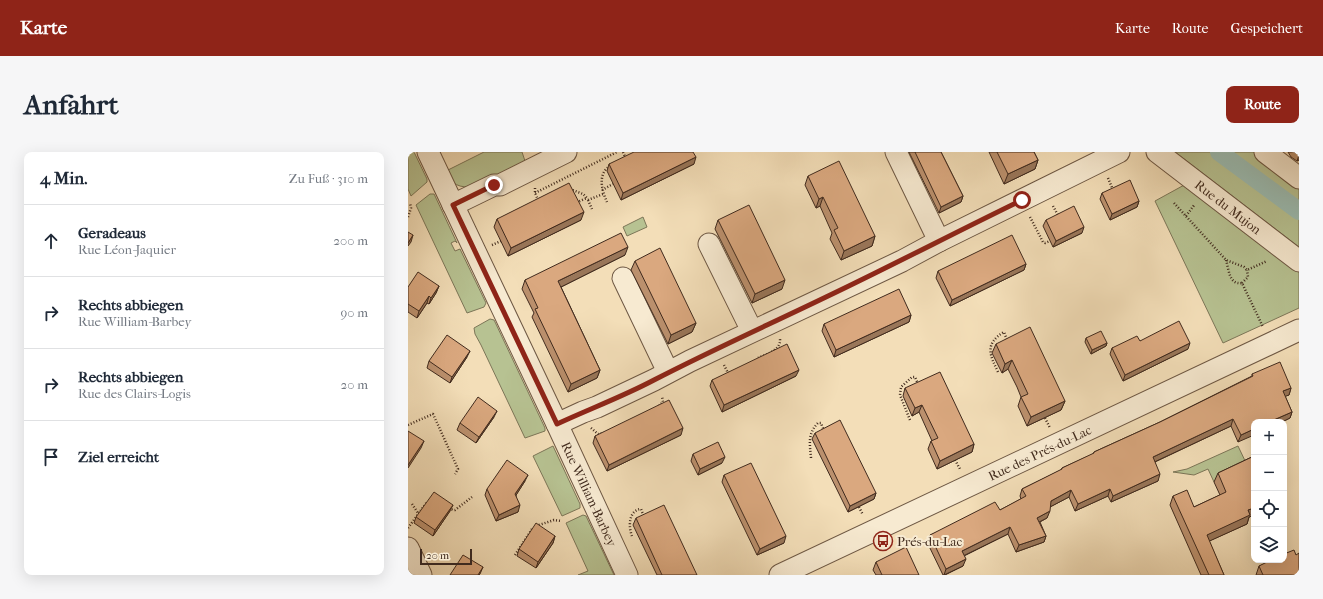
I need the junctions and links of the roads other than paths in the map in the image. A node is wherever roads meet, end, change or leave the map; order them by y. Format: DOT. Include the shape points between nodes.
graph roads {
  1 [pos="428,152"];
  2 [pos="566,152"];
  3 [pos="896,152"];
  4 [pos="1119,152"];
  5 [pos="1157,152"];
  6 [pos="1265,152"];
  7 [pos="1299,178"];
  8 [pos="453,205"];
  9 [pos="938,241"];
  10 [pos="709,244"];
  11 [pos="1299,261"];
  12 [pos="623,278"];
  13 [pos="1299,330"];
  14 [pos="752,331"];
  15 [pos="668,372"];
  16 [pos="557,424"];
  17 [pos="408,548"];
  18 [pos="420,575"];
  19 [pos="627,575"];
  20 [pos="780,575"];
  1 -- 8 [label="street, Rue William-Barbey"];
  2 -- 8 [label="street"];
  3 -- 9 [label="street"];
  4 -- 9 [label="street"];
  5 -- 11 [label="street, Rue du Mujon"];
  6 -- 7 [label="street"];
  8 -- 16 [label="street, Rue William-Barbey"];
  9 -- 14 [label="street" via="902,261"];
  10 -- 14 [label="street"];
  12 -- 15 [label="street"];
  13 -- 20 [label="street, Rue des Prés-du-Lac"];
  14 -- 15 [label="street"];
  15 -- 16 [label="street"];
  16 -- 19 [label="street, Rue William-Barbey"];
  17 -- 18 [label="street"];
}
